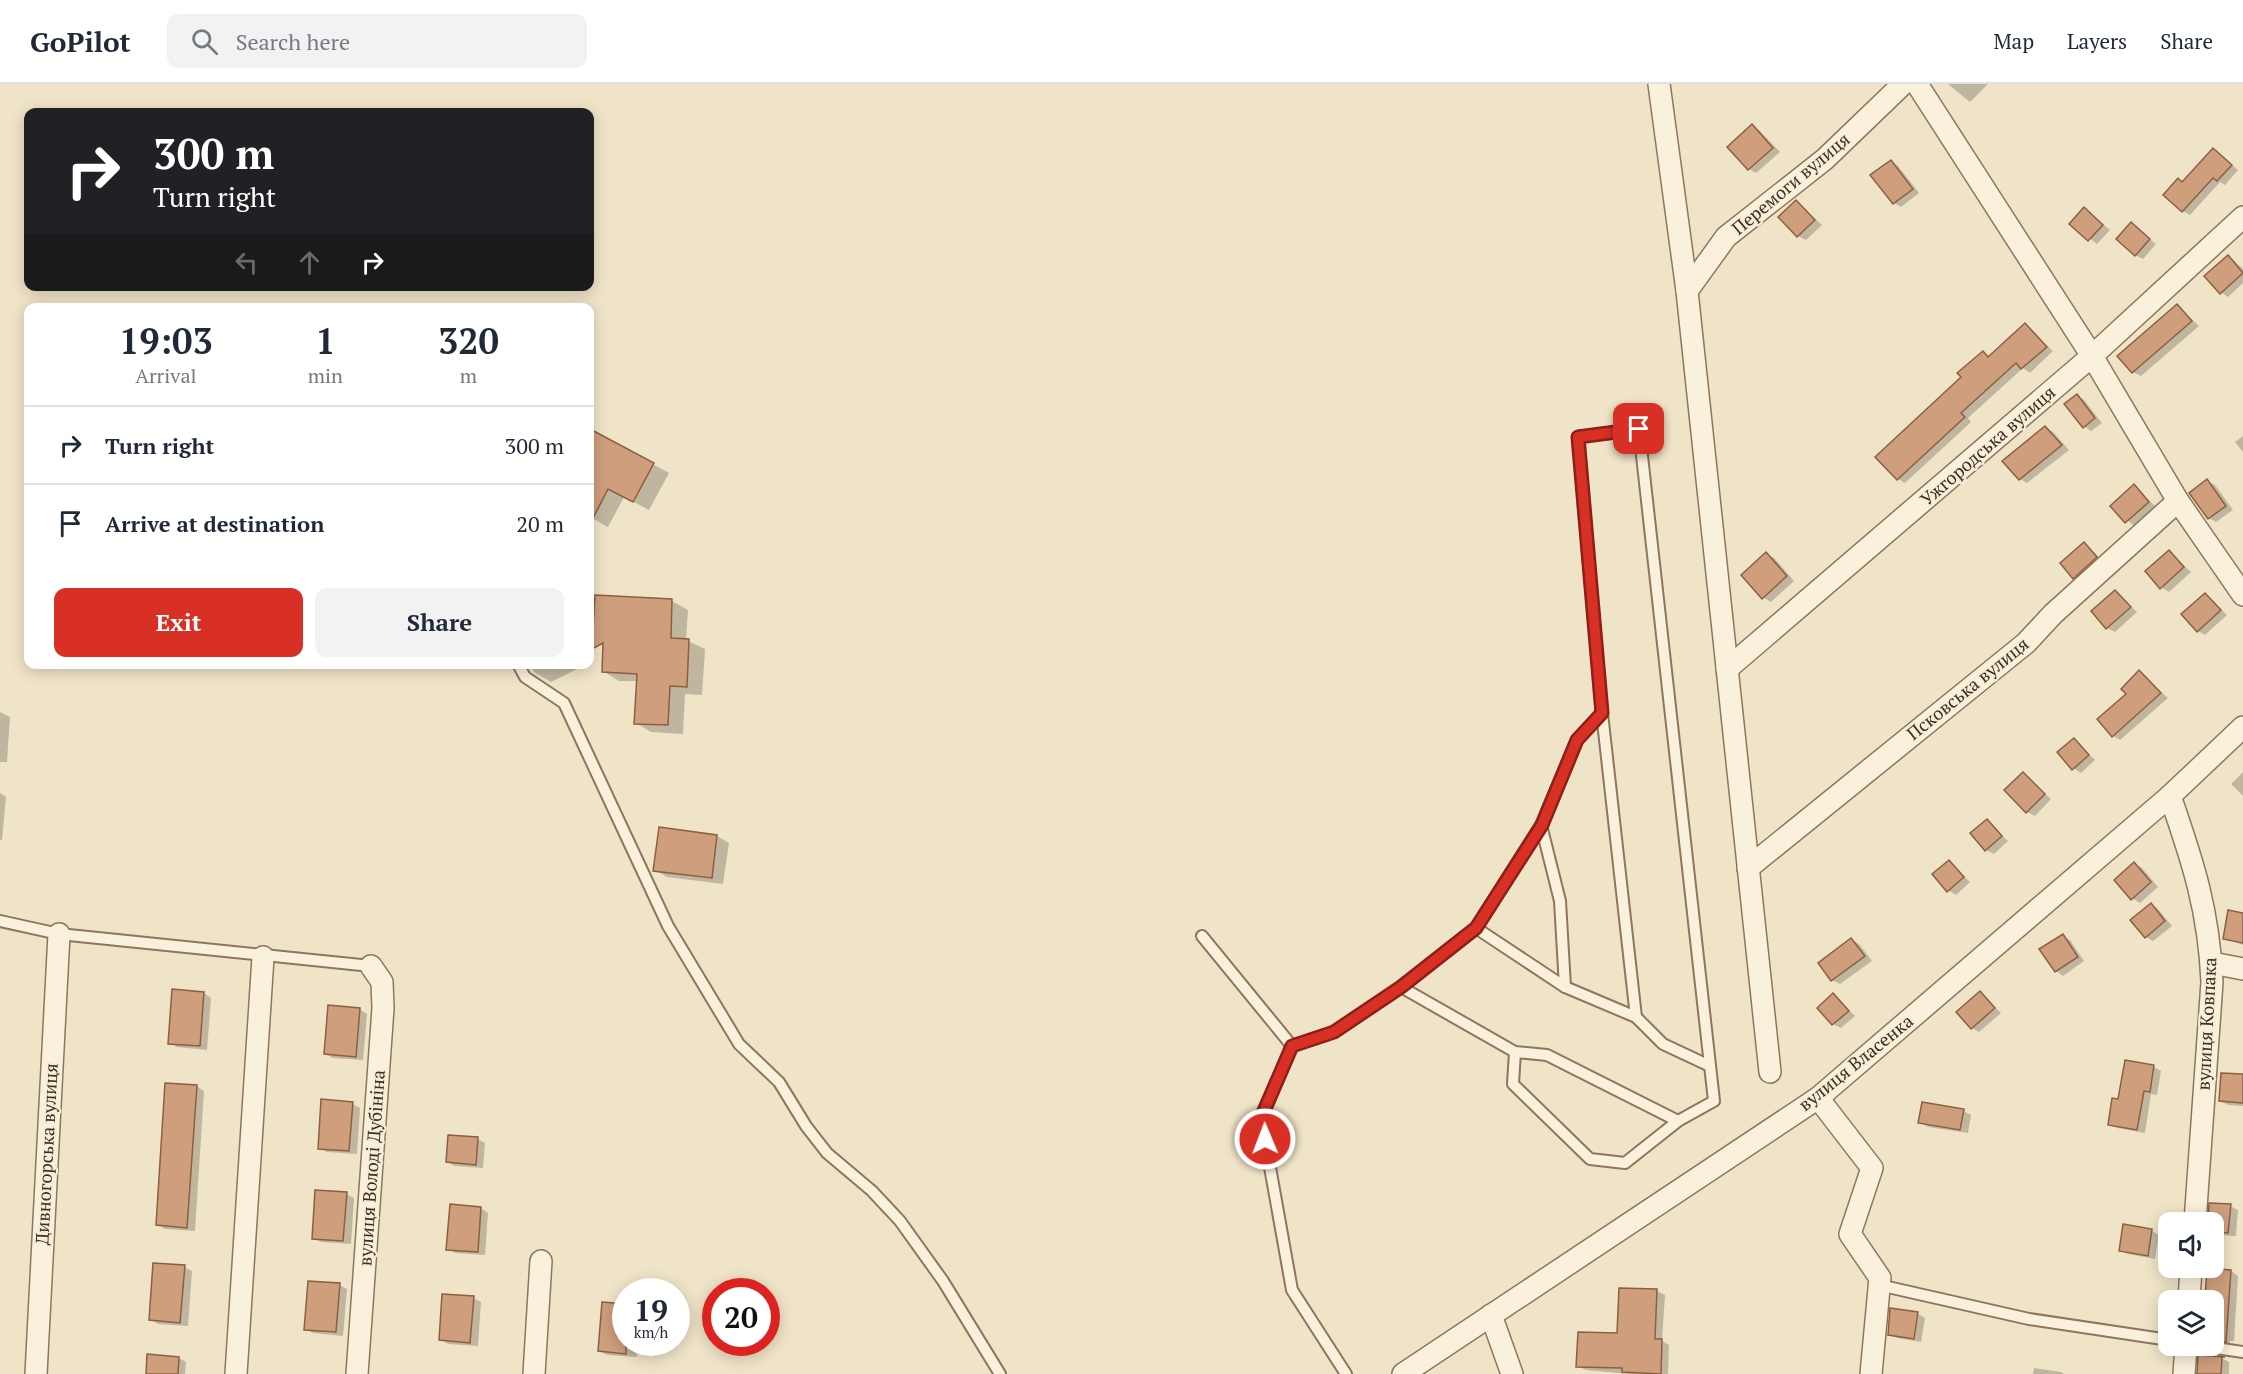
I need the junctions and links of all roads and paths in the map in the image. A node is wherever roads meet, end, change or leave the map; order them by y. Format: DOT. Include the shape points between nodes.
graph roads {
  1 [pos="1659,84"];
  2 [pos="1903,84"];
  3 [pos="1917,84"];
  4 [pos="2243,217"];
  5 [pos="1687,291"];
  6 [pos="2092,356"];
  7 [pos="2178,501"];
  8 [pos="2243,596"];
  9 [pos="521,669"];
  10 [pos="1727,669"];
  11 [pos="1602,713"];
  12 [pos="2243,726"];
  13 [pos="2170,796"];
  14 [pos="1542,825"];
  15 [pos="1748,868"];
  16 [pos="0,921"];
  17 [pos="1476,928"];
  18 [pos="59,934"];
  19 [pos="1202,936"];
  20 [pos="263,957"];
  21 [pos="2212,963"];
  22 [pos="370,966"];
  23 [pos="2243,969"];
  24 [pos="1401,987"];
  25 [pos="1564,987"];
  26 [pos="1636,1017"];
  27 [pos="1292,1046"];
  28 [pos="1515,1052"];
  29 [pos="1710,1066"];
  30 [pos="1770,1072"];
  31 [pos="1818,1098"];
  32 [pos="1678,1122"];
  33 [pos="2196,1212"];
  34 [pos="541,1261"];
  35 [pos="1879,1285"];
  36 [pos="1491,1315"];
  37 [pos="2158,1338"];
  38 [pos="2224,1349"];
  39 [pos="2243,1352"];
  40 [pos="2185,1356"];
  41 [pos="36,1374"];
  42 [pos="236,1374"];
  43 [pos="357,1374"];
  44 [pos="534,1374"];
  45 [pos="1000,1374"];
  46 [pos="1346,1374"];
  47 [pos="1403,1374"];
  48 [pos="1512,1374"];
  49 [pos="1872,1374"];
  50 [pos="2184,1374"];
  1 -- 5 [label="street"];
  2 -- 5 [label="street, Перемоги вулиця" via="1825,159 1726,237"];
  3 -- 6 [label="street"];
  4 -- 6 [label="street, Ужгородська вулиця"];
  5 -- 10 [label="street"];
  6 -- 7 [label="street"];
  6 -- 10 [label="street, Ужгородська вулиця"];
  7 -- 8 [label="street"];
  7 -- 15 [label="street, Псковська вулиця" via="2026,643"];
  9 -- 45 [label="lane" via="525,677 564,703 668,926 740,1044 779,1082 827,1153 900,1221 943,1281"];
  10 -- 15 [label="street"];
  11 -- 14 [label="lane" via="1577,740"];
  11 -- 26 [label="lane"];
  11 -- 29 [label="lane" via="1578,437 1639,429"];
  12 -- 13 [label="street, вулиця Власенка"];
  13 -- 21 [label="street, вулиця Ковпака" via="2199,880"];
  13 -- 31 [label="street, вулиця Власенка"];
  14 -- 17 [label="lane"];
  14 -- 25 [label="lane" via="1560,901"];
  15 -- 30 [label="street"];
  16 -- 18 [label="lane"];
  17 -- 24 [label="lane"];
  17 -- 25 [label="lane"];
  18 -- 20 [label="lane"];
  18 -- 41 [label="street, Дивногорська вулиця"];
  19 -- 27 [label="lane"];
  20 -- 22 [label="lane"];
  20 -- 42 [label="street"];
  21 -- 23 [label="street"];
  21 -- 33 [label="street, вулиця Ковпака"];
  22 -- 43 [label="street, вулиця Володі Дубініна" via="382,982 383,1008"];
  24 -- 27 [label="lane" via="1334,1032"];
  24 -- 28 [label="lane"];
  25 -- 26 [label="lane"];
  26 -- 29 [label="lane" via="1663,1044"];
  27 -- 46 [label="lane" via="1261,1118 1292,1290"];
  28 -- 32 [label="lane" via="1547,1055"];
  28 -- 32 [label="lane" via="1514,1084 1590,1159 1625,1163"];
  29 -- 32 [label="lane" via="1714,1101"];
  31 -- 35 [label="street" via="1872,1168 1850,1234 1880,1278"];
  31 -- 36 [label="street, вулиця Власенка"];
  34 -- 44 [label="street"];
  35 -- 37 [label="lane" via="2029,1319"];
  35 -- 49 [label="street"];
  36 -- 47 [label="street, вулиця Власенка"];
  36 -- 48 [label="street"];
  38 -- 39 [label="lane"];
  40 -- 50 [label="street"];
}
